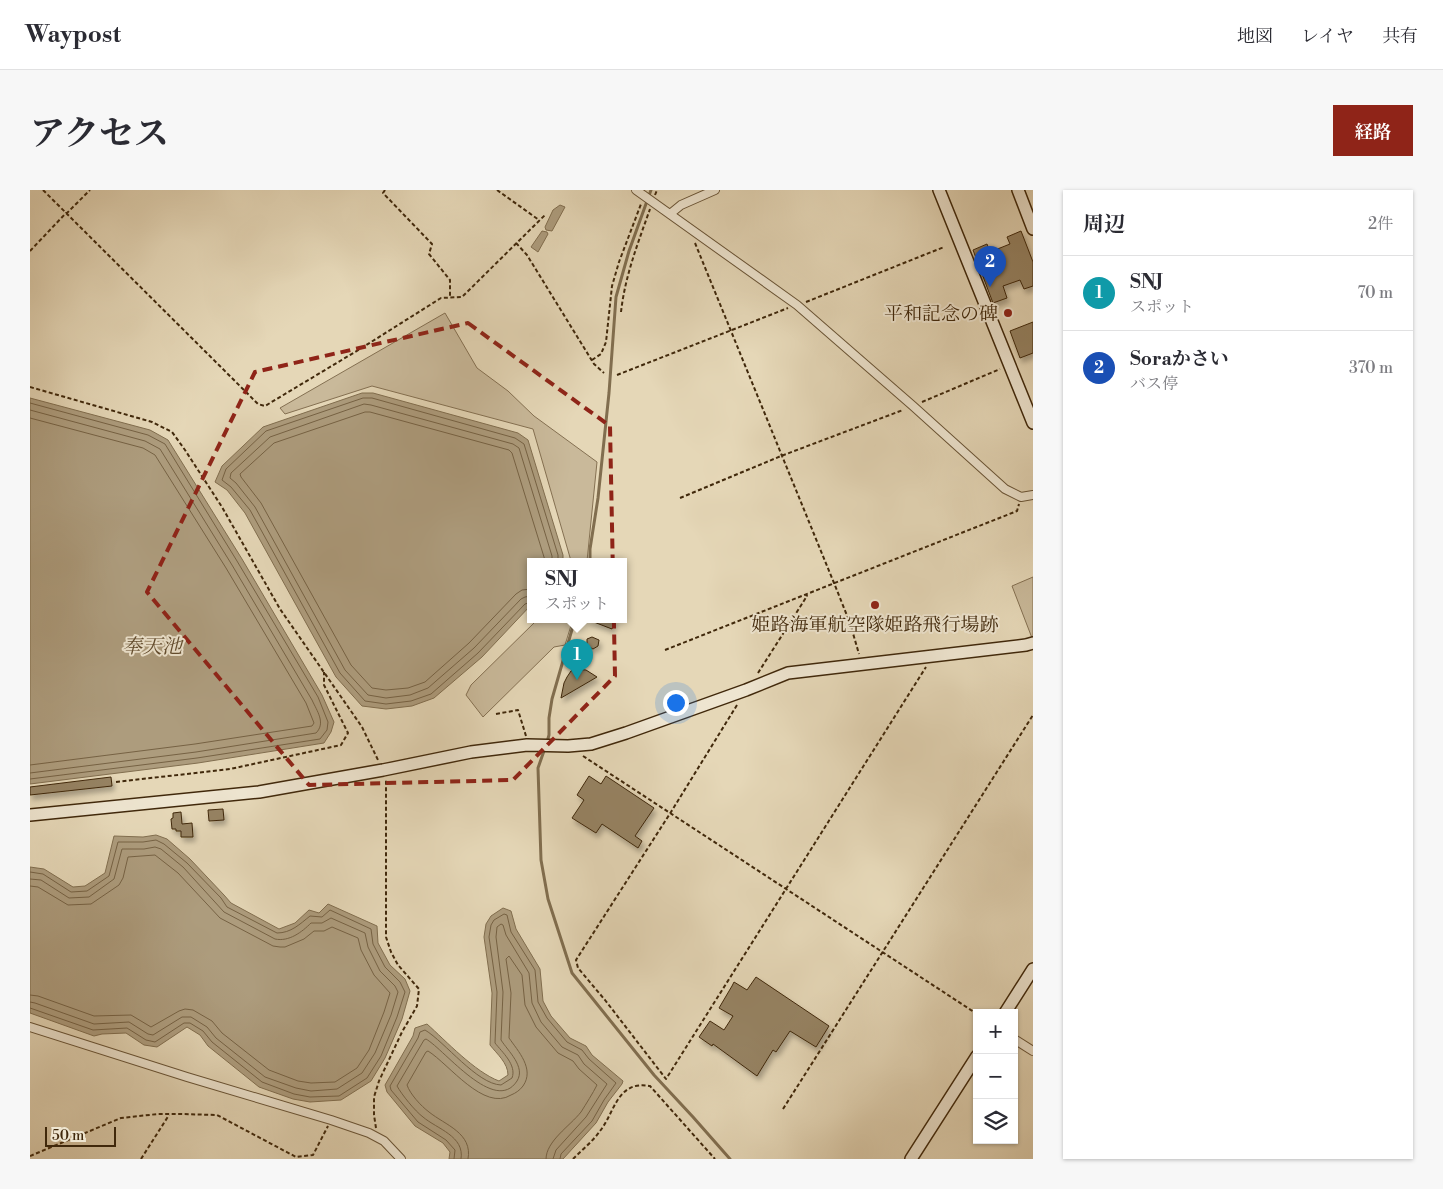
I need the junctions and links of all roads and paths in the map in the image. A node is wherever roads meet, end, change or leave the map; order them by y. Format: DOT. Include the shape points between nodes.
graph roads {
  1 [pos="43,190"];
  2 [pos="90,190"];
  3 [pos="386,190"];
  4 [pos="497,190"];
  5 [pos="636,190"];
  6 [pos="657,190"];
  7 [pos="715,190"];
  8 [pos="939,190"];
  9 [pos="1018,190"];
  10 [pos="644,195"];
  11 [pos="653,202"];
  12 [pos="66,213"];
  13 [pos="670,214"];
  14 [pos="545,215"];
  15 [pos="539,220"];
  16 [pos="1033,229"];
  17 [pos="695,232"];
  18 [pos="516,243"];
  19 [pos="944,247"];
  20 [pos="30,251"];
  21 [pos="450,297"];
  22 [pos="797,306"];
  23 [pos="621,312"];
  24 [pos="731,331"];
  25 [pos="592,360"];
  26 [pos="1010,365"];
  27 [pos="604,373"];
  28 [pos="617,375"];
  29 [pos="30,388"];
  30 [pos="913,406"];
  31 [pos="1033,423"];
  32 [pos="781,456"];
  33 [pos="1033,495"];
  34 [pos="1021,497"];
  35 [pos="680,498"];
  36 [pos="834,583"];
  37 [pos="806,594"];
  38 [pos="1033,643"];
  39 [pos="664,650"];
  40 [pos="932,657"];
  41 [pos="862,664"];
  42 [pos="324,672"];
  43 [pos="750,688"];
  44 [pos="496,714"];
  45 [pos="1033,715"];
  46 [pos="527,738"];
  47 [pos="584,756"];
  48 [pos="383,770"];
  49 [pos="116,782"];
  50 [pos="671,812"];
  51 [pos="30,815"];
  52 [pos="786,889"];
  53 [pos="882,951"];
  54 [pos="1033,969"];
  55 [pos="1008,1009"];
  56 [pos="973,1011"];
  57 [pos="30,1026"];
  58 [pos="1018,1042"];
  59 [pos="1033,1051"];
  60 [pos="973,1062"];
  61 [pos="783,1109"];
  62 [pos="170,1114"];
  63 [pos="331,1120"];
  64 [pos="375,1136"];
  65 [pos="30,1156"];
  66 [pos="141,1159"];
  67 [pos="401,1159"];
  68 [pos="573,1159"];
  69 [pos="715,1159"];
  70 [pos="911,1159"];
  1 -- 12 [label="path"];
  2 -- 12 [label="path"];
  3 -- 21 [label="path" via="382,193 432,244 429,254 450,280"];
  4 -- 15 [label="path"];
  5 -- 10 [label="street"];
  6 -- 11 [label="path"];
  7 -- 13 [label="street" via="681,205"];
  8 -- 26 [label="street"];
  9 -- 16 [label="street"];
  10 -- 11 [label="street"];
  10 -- 25 [label="path" via="612,286 606,342 601,354"];
  11 -- 13 [label="street"];
  11 -- 23 [label="path" via="632,258"];
  12 -- 20 [label="path"];
  12 -- 21 [label="path" via="258,404 265,406 441,298"];
  13 -- 17 [label="street"];
  14 -- 15 [label="path"];
  15 -- 18 [label="path"];
  17 -- 22 [label="street"];
  17 -- 24 [label="path" via="692,237"];
  18 -- 21 [label="path" via="462,297"];
  18 -- 25 [label="path" via="527,255"];
  19 -- 22 [label="path"];
  22 -- 24 [label="path"];
  22 -- 30 [label="street"];
  24 -- 28 [label="path"];
  24 -- 32 [label="path"];
  25 -- 27 [label="path"];
  26 -- 30 [label="path"];
  26 -- 31 [label="street"];
  29 -- 42 [label="path" via="152,422 172,432 222,507 280,609"];
  30 -- 32 [label="path"];
  30 -- 34 [label="street" via="1005,489"];
  32 -- 35 [label="path"];
  32 -- 36 [label="path"];
  33 -- 34 [label="street"];
  34 -- 36 [label="path" via="1017,511"];
  36 -- 37 [label="path"];
  36 -- 41 [label="path"];
  37 -- 39 [label="path"];
  37 -- 43 [label="path"];
  38 -- 40 [label="street"];
  40 -- 41 [label="street"];
  40 -- 52 [label="path"];
  41 -- 43 [label="street" via="788,673"];
  42 -- 48 [label="path" via="362,727"];
  42 -- 49 [label="path" via="324,685 348,733 341,746 230,769"];
  43 -- 48 [label="street" via="591,744 527,745 471,752"];
  43 -- 50 [label="path"];
  44 -- 46 [label="path" via="518,710"];
  45 -- 53 [label="path"];
  47 -- 50 [label="path"];
  48 -- 51 [label="street" via="259,792"];
  48 -- 64 [label="path" via="386,777 386,937 398,965 419,989 417,1006 398,1040 374,1097"];
  50 -- 52 [label="path"];
  50 -- 52 [label="path" via="576,960 578,968 666,1079"];
  52 -- 53 [label="path"];
  53 -- 56 [label="path"];
  53 -- 61 [label="path"];
  54 -- 55 [label="street"];
  57 -- 63 [label="street"];
  58 -- 59 [label="street"];
  60 -- 70 [label="street"];
  62 -- 63 [label="path" via="217,1115 296,1157 313,1155"];
  62 -- 65 [label="path" via="121,1118"];
  62 -- 66 [label="path"];
  63 -- 64 [label="street"];
  64 -- 67 [label="street"];
  68 -- 69 [label="path" via="600,1131 624,1091 643,1085 650,1086"];
}
